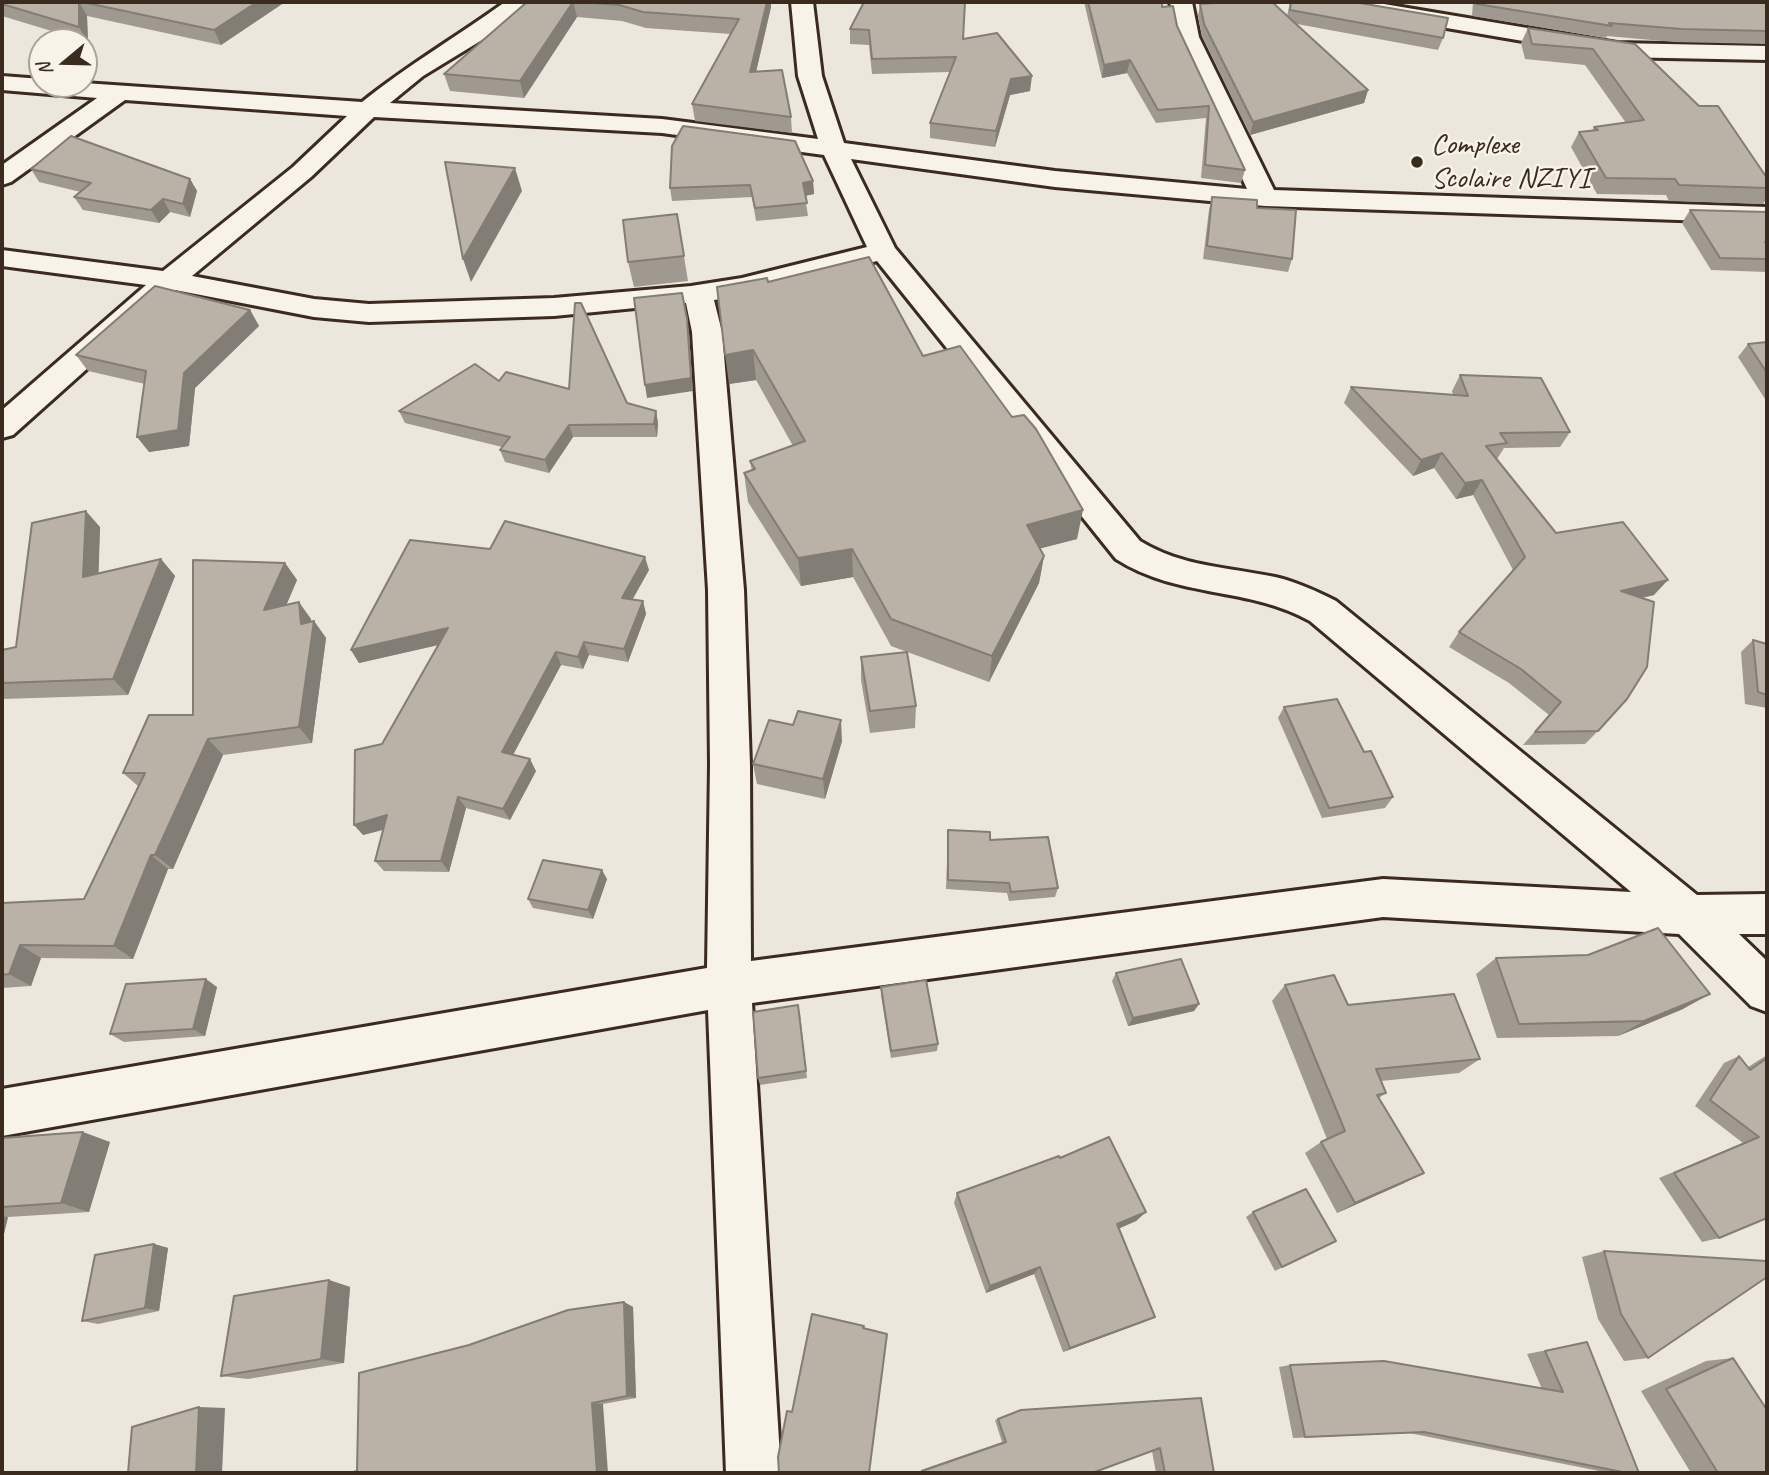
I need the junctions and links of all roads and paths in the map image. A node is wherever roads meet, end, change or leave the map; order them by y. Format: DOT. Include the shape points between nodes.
graph roads {
  1 [pos="519,2"];
  2 [pos="802,2"];
  3 [pos="1181,2"];
  4 [pos="1335,2"];
  5 [pos="1767,53"];
  6 [pos="2,83"];
  7 [pos="121,92"];
  8 [pos="368,109"];
  9 [pos="833,148"];
  10 [pos="2,177"];
  11 [pos="1265,198"];
  12 [pos="1767,215"];
  13 [pos="883,251"];
  14 [pos="2,258"];
  15 [pos="169,280"];
  16 [pos="698,293"];
  17 [pos="2,427"];
  18 [pos="1767,914"];
  19 [pos="1689,915"];
  20 [pos="729,985"];
  21 [pos="1767,991"];
  22 [pos="2,1113"];
  23 [pos="754,1473"];
  1 -- 8 [label="street" via="415,71"];
  2 -- 9 [label="street" via="810,76"];
  3 -- 11 [label="street" via="1188,37"];
  4 -- 5 [label="street" via="1617,50"];
  6 -- 7 [label="street"];
  7 -- 8 [label="street"];
  7 -- 10 [label="street"];
  8 -- 9 [label="street" via="662,126"];
  8 -- 15 [label="street" via="302,173"];
  9 -- 11 [label="street" via="1055,178"];
  9 -- 13 [label="street"];
  11 -- 12 [label="street"];
  13 -- 16 [label="street" via="741,287"];
  13 -- 19 [label="street" via="1128,550 1166,570 1298,598 1322,611"];
  14 -- 15 [label="street"];
  15 -- 16 [label="street" via="314,308 369,313 554,307"];
  15 -- 17 [label="street"];
  16 -- 20 [label="street" via="707,332 726,590"];
  18 -- 19 [label="street"];
  19 -- 20 [label="street" via="1383,898"];
  19 -- 21 [label="street"];
  20 -- 22 [label="street"];
  20 -- 23 [label="street"];
}
